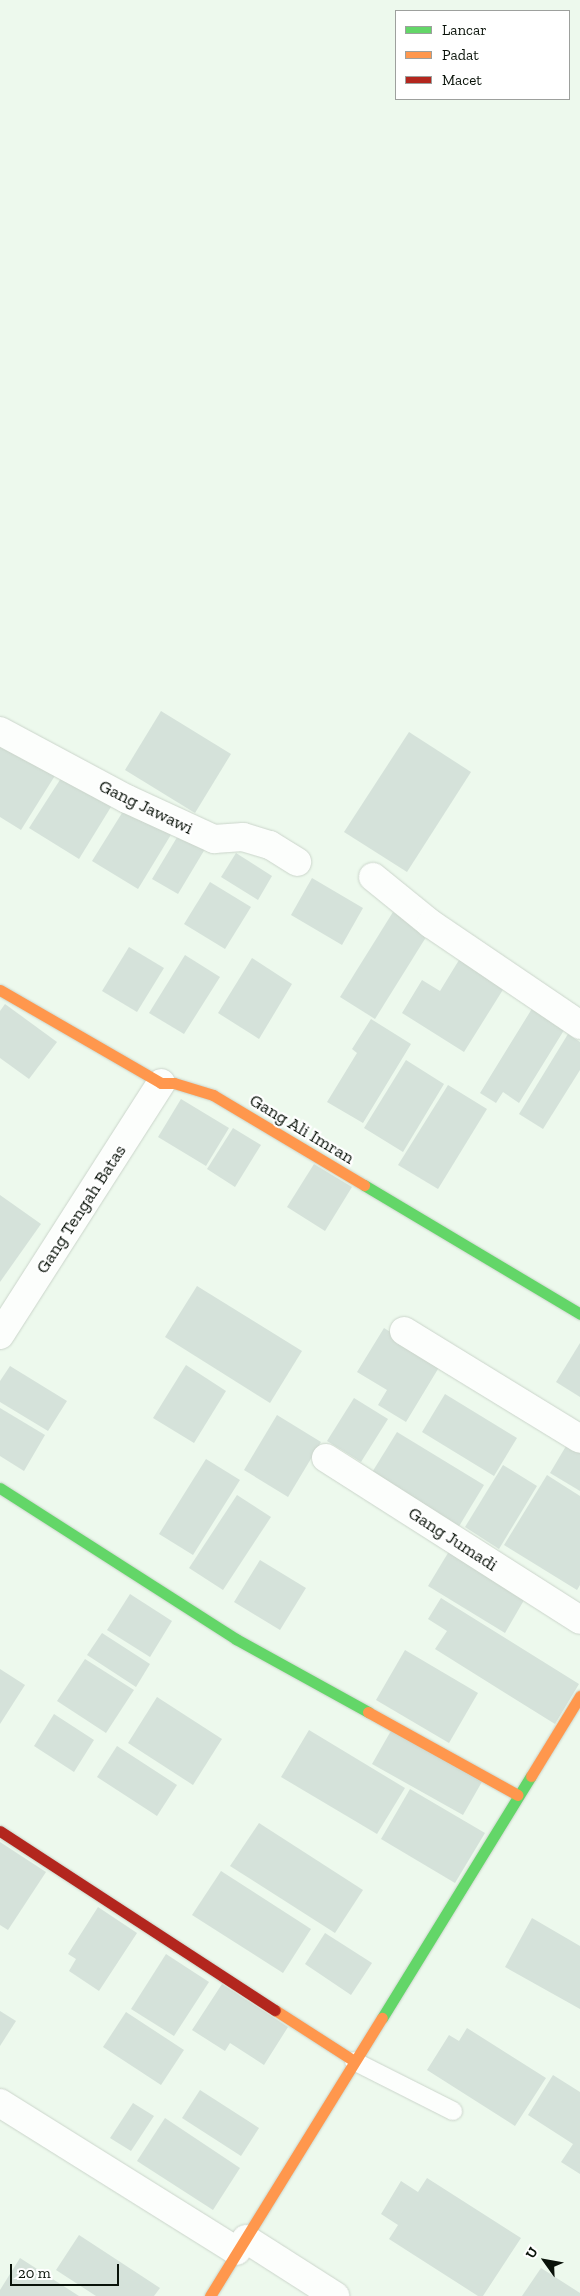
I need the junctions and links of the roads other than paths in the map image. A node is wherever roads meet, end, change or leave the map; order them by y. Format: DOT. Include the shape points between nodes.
graph roads {
  1 [pos="0,731"];
  2 [pos="297,862"];
  3 [pos="373,877"];
  4 [pos="0,990"];
  5 [pos="580,1025"];
  6 [pos="161,1083"];
  7 [pos="580,1314"];
  8 [pos="404,1332"];
  9 [pos="0,1335"];
  10 [pos="580,1439"];
  11 [pos="326,1458"];
  12 [pos="0,1488"];
  13 [pos="580,1620"];
  14 [pos="580,1696"];
  15 [pos="518,1795"];
  16 [pos="0,1831"];
  17 [pos="354,2061"];
  18 [pos="0,2103"];
  19 [pos="453,2111"];
  20 [pos="241,2245"];
  21 [pos="210,2296"];
  22 [pos="335,2296"];
  1 -- 2 [label="street, Gang Jawawi" via="127,800 214,840 243,837 270,845"];
  3 -- 5 [label="street" via="431,924"];
  4 -- 6 [label="street, Gang Ali Imran"];
  6 -- 7 [label="street, Gang Ali Imran" via="191,1087 213,1096"];
  6 -- 9 [label="street, Gang Tengah Batas"];
  8 -- 10 [label="street"];
  11 -- 13 [label="street, Gang Jumadi"];
  12 -- 15 [label="street" via="236,1639"];
  14 -- 15 [label="street"];
  15 -- 17 [label="street"];
  16 -- 17 [label="street"];
  17 -- 19 [label="lane"];
  17 -- 20 [label="street"];
  18 -- 20 [label="street"];
  20 -- 21 [label="street"];
  20 -- 22 [label="street"];
}
